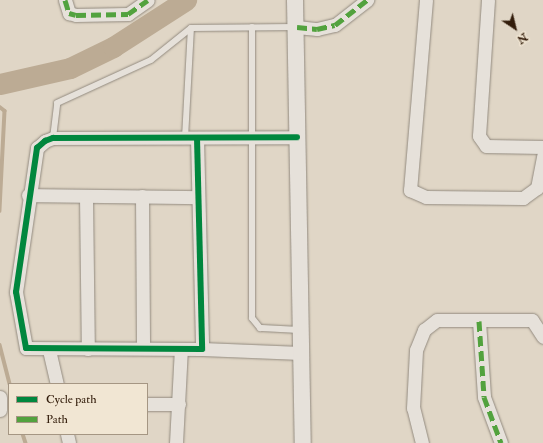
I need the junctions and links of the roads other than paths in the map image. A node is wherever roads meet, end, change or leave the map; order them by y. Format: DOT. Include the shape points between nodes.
graph roads {
  1 [pos="65,0"];
  2 [pos="148,0"];
  3 [pos="295,0"];
  4 [pos="367,0"];
  5 [pos="426,0"];
  6 [pos="488,0"];
  7 [pos="252,27"];
  8 [pos="297,27"];
  9 [pos="191,28"];
  10 [pos="53,138"];
  11 [pos="191,138"];
  12 [pos="252,138"];
  13 [pos="297,138"];
  14 [pos="543,147"];
  15 [pos="543,156"];
  16 [pos="28,195"];
  17 [pos="86,196"];
  18 [pos="142,196"];
  19 [pos="198,197"];
  20 [pos="479,321"];
  21 [pos="301,330"];
  22 [pos="543,337"];
  23 [pos="143,347"];
  24 [pos="181,348"];
  25 [pos="202,348"];
  26 [pos="88,349"];
  27 [pos="50,350"];
  28 [pos="301,353"];
  29 [pos="57,383"];
  30 [pos="0,397"];
  31 [pos="148,404"];
  32 [pos="178,404"];
  33 [pos="0,410"];
  34 [pos="176,443"];
  35 [pos="303,443"];
  36 [pos="422,443"];
  37 [pos="501,443"];
  1 -- 2 [label="street" via="69,13 76,15 128,14"];
  3 -- 8 [label="street"];
  4 -- 8 [label="street" via="335,25 317,28"];
  5 -- 15 [label="street" via="410,190 426,197 523,198 537,188"];
  6 -- 14 [label="street" via="479,136 486,146"];
  7 -- 8 [label="lane"];
  7 -- 9 [label="lane"];
  7 -- 12 [label="lane"];
  8 -- 13 [label="street"];
  9 -- 10 [label="lane" via="151,60 58,103"];
  9 -- 11 [label="lane"];
  10 -- 11 [label="street"];
  10 -- 16 [label="street" via="37,148"];
  11 -- 12 [label="street"];
  11 -- 19 [label="street"];
  12 -- 13 [label="street"];
  12 -- 21 [label="lane" via="252,318 260,328"];
  13 -- 21 [label="street"];
  16 -- 17 [label="street"];
  16 -- 27 [label="street" via="16,292 22,342 30,350"];
  17 -- 18 [label="street"];
  17 -- 26 [label="street"];
  18 -- 19 [label="street"];
  18 -- 23 [label="street"];
  19 -- 25 [label="street"];
  20 -- 22 [label="street" via="532,320"];
  20 -- 36 [label="street" via="437,320 424,330 416,350 413,408"];
  20 -- 37 [label="street" via="484,397"];
  21 -- 28 [label="street"];
  23 -- 24 [label="street"];
  23 -- 26 [label="street"];
  24 -- 25 [label="street"];
  24 -- 32 [label="street"];
  25 -- 28 [label="street"];
  26 -- 27 [label="street"];
  27 -- 29 [label="street"];
  28 -- 35 [label="street"];
  30 -- 33 [label="street"];
  31 -- 32 [label="street"];
  32 -- 34 [label="street"];
}
